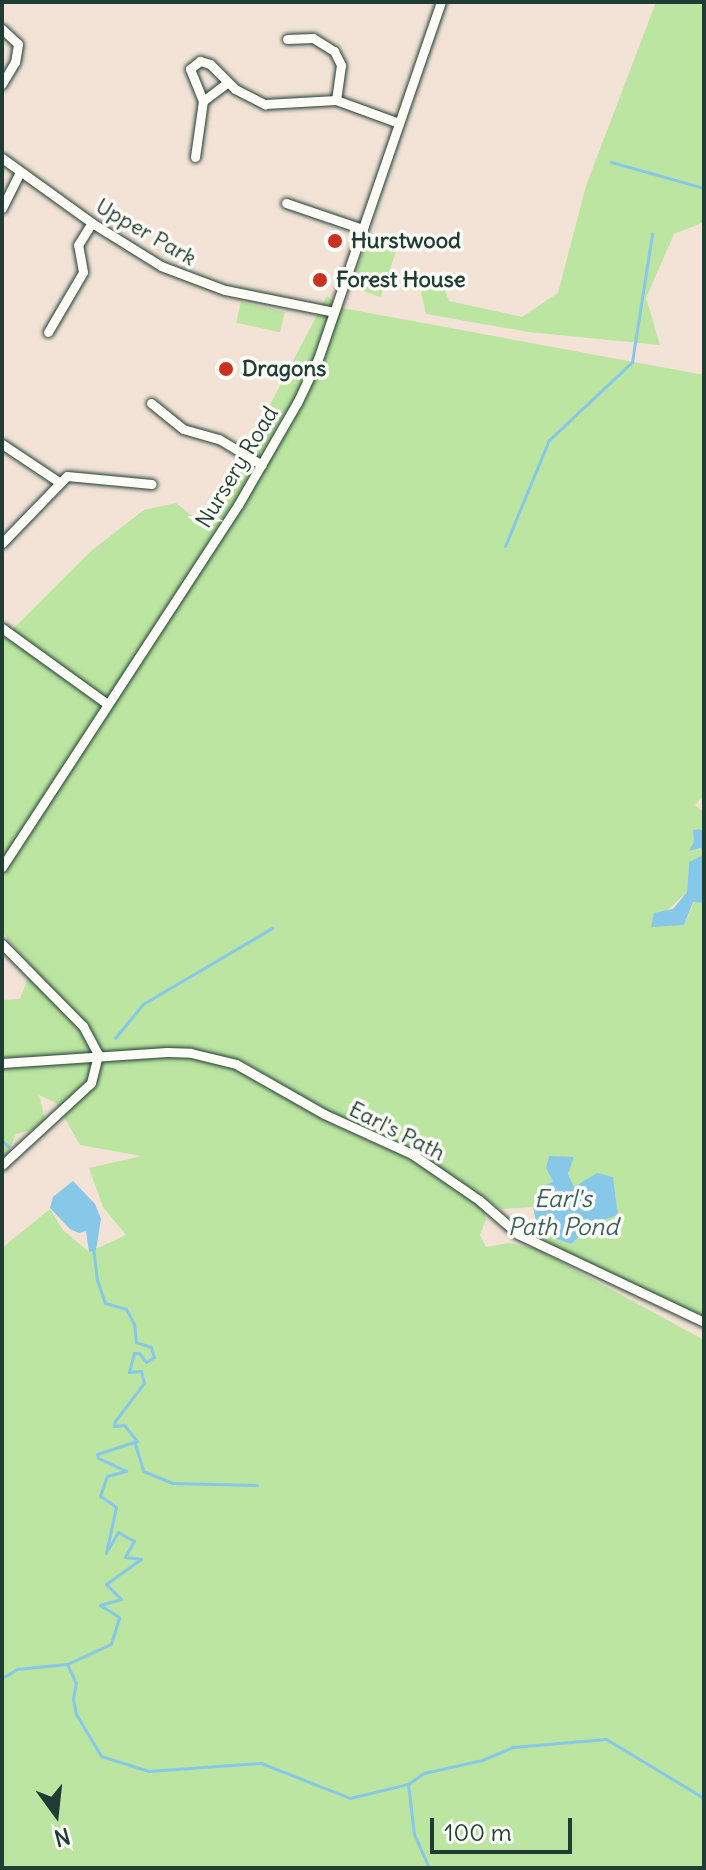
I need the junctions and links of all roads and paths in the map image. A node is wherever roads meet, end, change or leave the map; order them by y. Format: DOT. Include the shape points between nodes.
graph roads {
  1 [pos="441,2"];
  2 [pos="2,29"];
  3 [pos="287,39"];
  4 [pos="227,83"];
  5 [pos="2,84"];
  6 [pos="336,100"];
  7 [pos="203,101"];
  8 [pos="399,123"];
  9 [pos="195,157"];
  10 [pos="2,158"];
  11 [pos="20,172"];
  12 [pos="286,203"];
  13 [pos="2,208"];
  14 [pos="92,223"];
  15 [pos="363,229"];
  16 [pos="334,312"];
  17 [pos="48,332"];
  18 [pos="151,403"];
  19 [pos="2,444"];
  20 [pos="262,465"];
  21 [pos="59,482"];
  22 [pos="152,484"];
  23 [pos="2,543"];
  24 [pos="2,628"];
  25 [pos="106,703"];
  26 [pos="2,867"];
  27 [pos="2,944"];
  28 [pos="98,1054"];
  29 [pos="2,1063"];
  30 [pos="2,1165"];
  31 [pos="704,1322"];
  1 -- 8 [label="street, Nursery Road"];
  2 -- 5 [label="street" via="18,44"];
  3 -- 6 [label="street" via="313,38 334,51 341,65"];
  4 -- 6 [label="street" via="265,104"];
  4 -- 7 [label="street"];
  4 -- 7 [label="street" via="210,64 196,62 190,74"];
  6 -- 8 [label="street"];
  7 -- 9 [label="street"];
  8 -- 15 [label="street, Nursery Road"];
  10 -- 11 [label="street, Upper Park"];
  11 -- 13 [label="street"];
  11 -- 14 [label="street, Upper Park"];
  12 -- 15 [label="street"];
  14 -- 16 [label="street, Upper Park" via="199,283"];
  14 -- 17 [label="street" via="78,245 83,272"];
  15 -- 16 [label="street, Nursery Road"];
  16 -- 20 [label="street, Nursery Road" via="313,370"];
  18 -- 20 [label="street" via="183,429 219,439"];
  19 -- 21 [label="street"];
  20 -- 25 [label="street, Nursery Road"];
  21 -- 22 [label="street" via="67,476 98,476"];
  21 -- 23 [label="street"];
  24 -- 25 [label="street"];
  25 -- 26 [label="street, Nursery Road"];
  27 -- 28 [label="street" via="83,1026"];
  28 -- 29 [label="street, Earl's Path"];
  28 -- 30 [label="street" via="91,1083"];
  28 -- 31 [label="street, Earl's Path" via="191,1053 236,1064 324,1114 412,1154 518,1234"];
}
